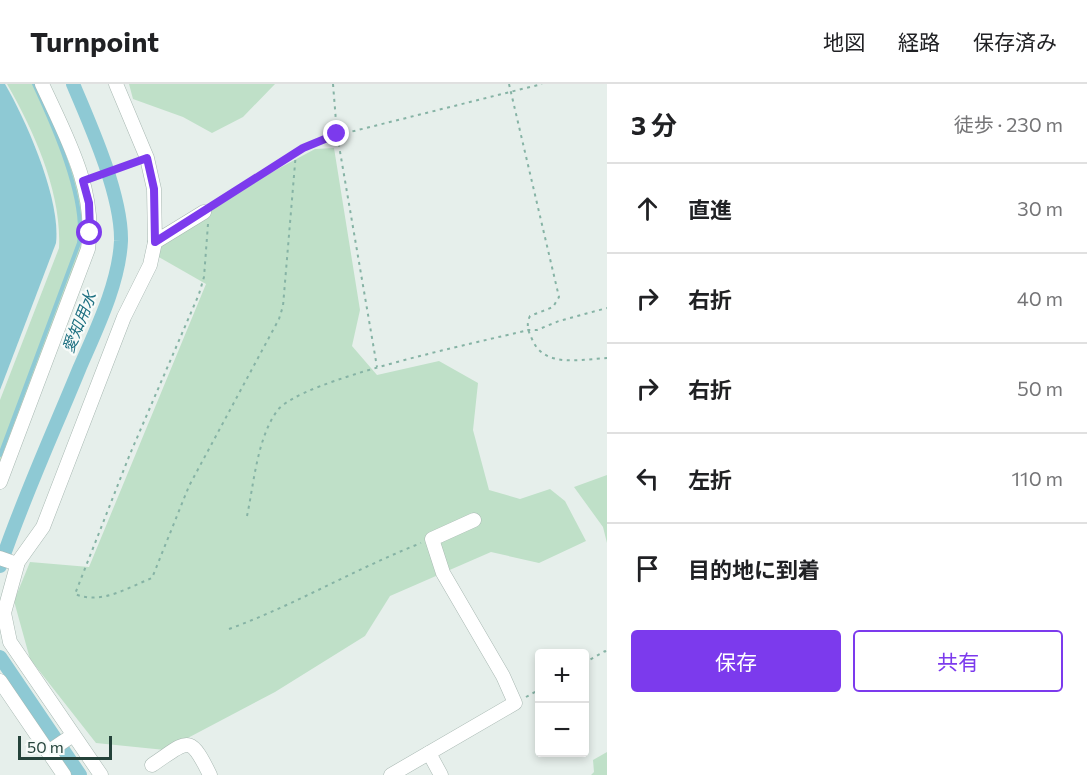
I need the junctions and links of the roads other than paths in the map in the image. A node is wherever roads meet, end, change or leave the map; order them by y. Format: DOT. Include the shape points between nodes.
graph roads {
  1 [pos="42,84"];
  2 [pos="116,84"];
  3 [pos="204,212"];
  4 [pos="155,242"];
  5 [pos="0,482"];
  6 [pos="474,520"];
  7 [pos="9,562"];
  8 [pos="0,681"];
  9 [pos="73,735"];
  10 [pos="48,752"];
  11 [pos="429,753"];
  12 [pos="152,765"];
  13 [pos="64,775"];
  14 [pos="101,775"];
  15 [pos="210,775"];
  16 [pos="391,775"];
  17 [pos="441,775"];
  1 -- 5 [label="street" via="83,181 91,219 88,249"];
  2 -- 4 [label="street" via="147,158 154,189"];
  3 -- 4 [label="street"];
  4 -- 7 [label="street" via="150,265 124,317 43,527"];
  6 -- 11 [label="street" via="432,539 443,573 515,703"];
  7 -- 9 [label="street" via="4,613 10,642"];
  8 -- 10 [label="street"];
  9 -- 10 [label="street"];
  9 -- 14 [label="street"];
  10 -- 13 [label="street"];
  11 -- 16 [label="street"];
  11 -- 17 [label="street"];
  12 -- 15 [label="street" via="184,744 192,744"];
}
